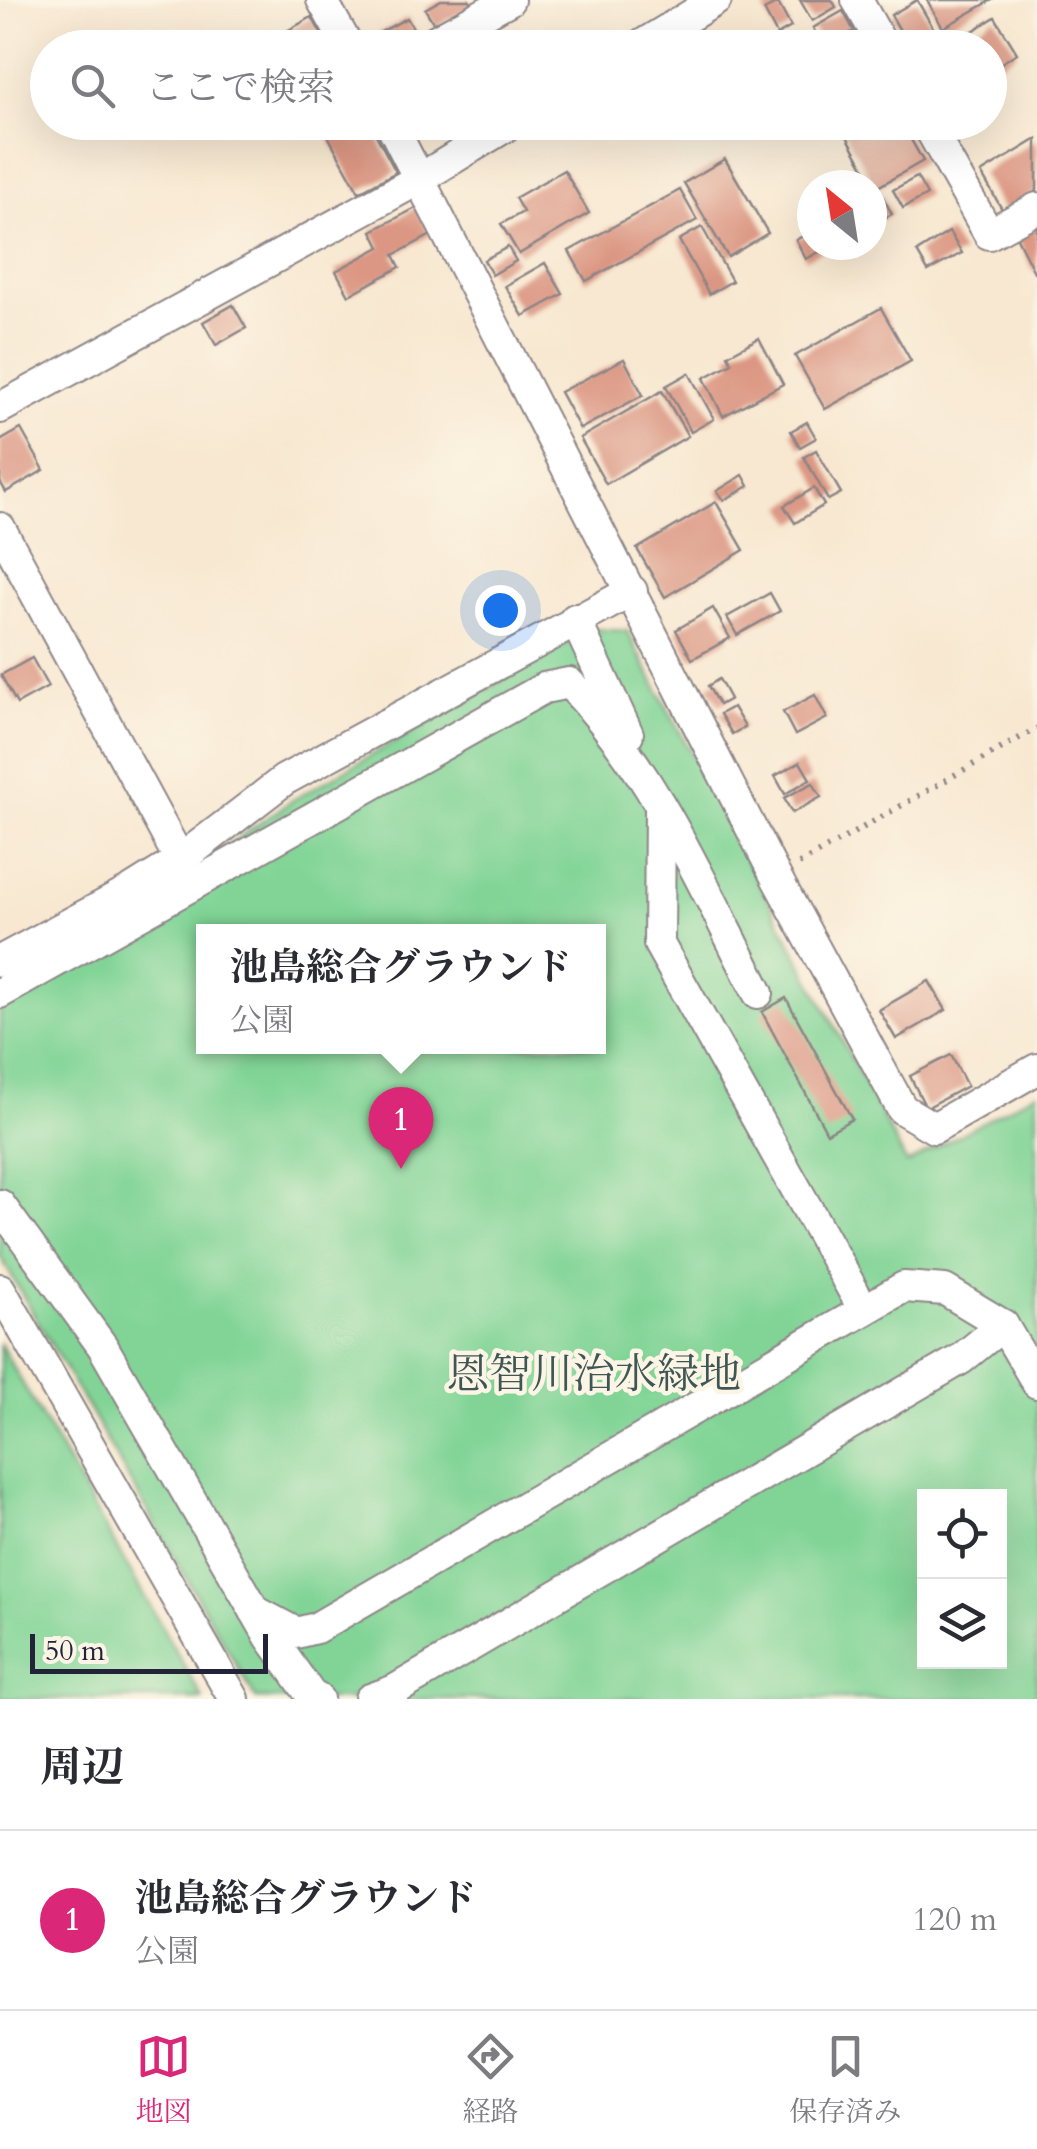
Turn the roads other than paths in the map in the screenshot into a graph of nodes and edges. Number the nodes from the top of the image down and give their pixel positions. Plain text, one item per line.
1 (322, 0) edge
2 (509, 0) edge
3 (716, 0) edge
4 (856, 0) edge
5 (338, 30) edge
6 (455, 30) edge
7 (667, 30) edge
8 (874, 30) edge
9 (400, 140) edge
10 (483, 140) edge
11 (936, 140) edge
12 (421, 178) junction
13 (1037, 208) edge
14 (0, 408) edge
15 (0, 528) edge
16 (632, 591) junction
17 (576, 619) junction
18 (660, 802) junction
19 (180, 860) junction
20 (0, 961) edge
21 (0, 993) edge
22 (758, 993) dead end
23 (1037, 1070) edge
24 (0, 1204) edge
25 (0, 1289) edge
26 (864, 1310) junction
27 (1003, 1325) junction
28 (1037, 1382) edge
29 (255, 1611) junction
30 (234, 1699) edge
31 (318, 1699) edge
32 (370, 1699) edge

1 - 5 street
2 - 6 street
3 - 7 street
4 - 8 street
9 - 12 street
10 - 12 street
11 - 13 street
12 - 14 street
12 - 16 street
15 - 19 street
16 - 17 street
16 - 23 street
17 - 18 street
17 - 19 street
18 - 21 street
18 - 22 street
18 - 26 street
19 - 20 street
24 - 29 street
25 - 30 street
26 - 27 street
26 - 29 street
27 - 28 street
27 - 32 street
29 - 31 street

